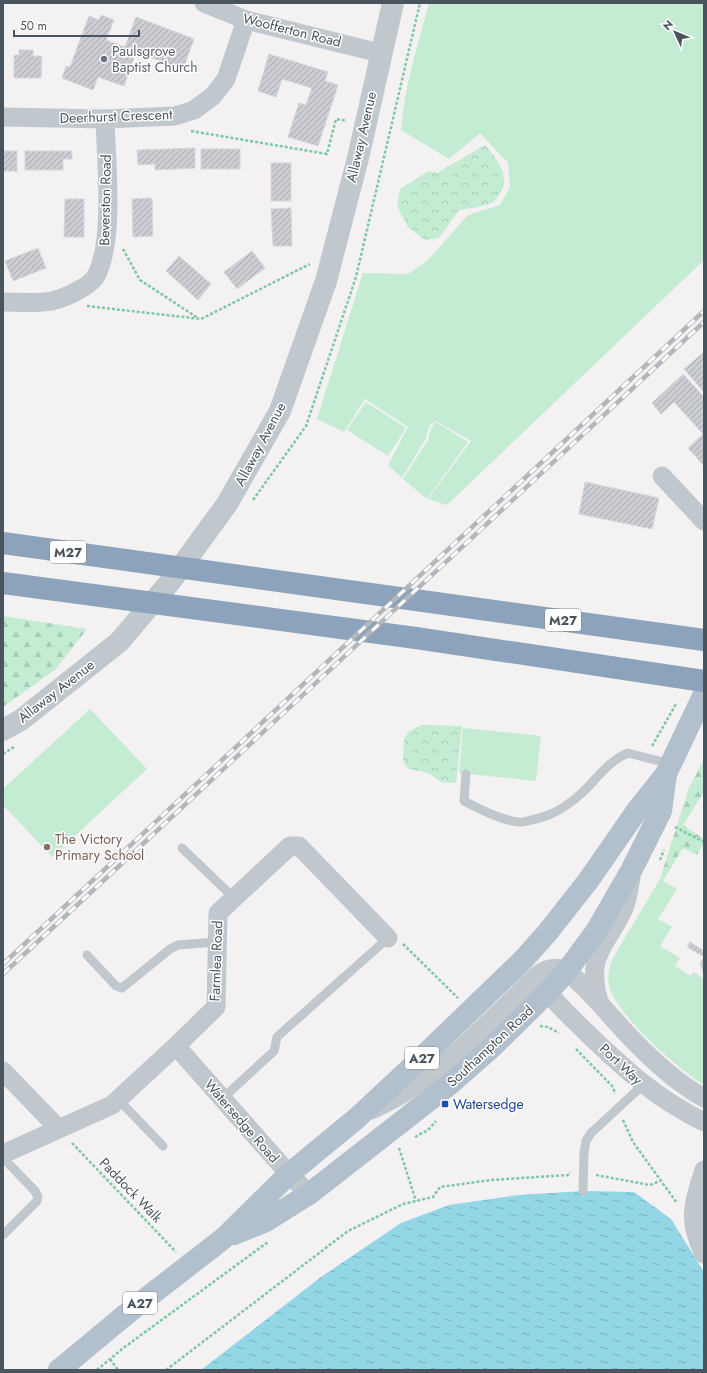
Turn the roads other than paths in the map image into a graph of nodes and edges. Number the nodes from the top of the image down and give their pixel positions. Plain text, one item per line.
1 (204, 3) edge
2 (393, 3) edge
3 (246, 20) junction
4 (380, 53) junction
5 (3, 118) edge
6 (105, 119) junction
7 (3, 302) edge
8 (662, 476) dead end
9 (704, 521) edge
10 (3, 543) edge
11 (3, 583) edge
12 (696, 639) edge
13 (704, 681) edge
14 (704, 694) edge
15 (3, 730) edge
16 (668, 769) junction
17 (466, 774) dead end
18 (182, 848) dead end
19 (632, 868) junction
20 (234, 898) junction
21 (547, 933) junction
22 (388, 938) joint
23 (217, 942) junction
24 (86, 955) dead end
25 (566, 972) junction
26 (544, 983) junction
27 (599, 1003) junction
28 (176, 1046) junction
29 (3, 1071) edge
30 (643, 1084) junction
31 (704, 1098) edge
32 (118, 1099) junction
33 (222, 1099) junction
34 (357, 1118) junction
35 (704, 1122) edge
36 (58, 1128) junction
37 (163, 1146) dead end
38 (3, 1154) edge
39 (3, 1158) edge
40 (704, 1170) edge
41 (289, 1174) junction
42 (583, 1191) dead end
43 (309, 1194) junction
44 (3, 1235) edge
45 (224, 1238) junction
46 (704, 1254) edge
47 (59, 1370) edge

1 - 3 street, Woofferton Road
2 - 4 street, Allaway Avenue
3 - 4 street, Woofferton Road
3 - 6 street, Deerhurst Crescent
4 - 15 street, Allaway Avenue
5 - 6 street, Deerhurst Crescent
6 - 7 street, Beverston Road
8 - 9 street
10 - 12 highway, M27
11 - 13 highway
14 - 16 main road, Southampton Road / A27
16 - 17 lane
16 - 19 main road, Southampton Road / A27
16 - 21 main road, Southampton Road / A27
18 - 20 lane
19 - 25 main road, Southampton Road / A27
19 - 27 street, Port Way
20 - 22 street, Farmlea Road
20 - 23 street, Farmlea Road
21 - 26 street
21 - 34 main road, Southampton Road / A27
22 - 33 lane
23 - 24 lane
23 - 28 street, Farmlea Road
25 - 26 main road, Southampton Road / A27
25 - 27 street, Port Way
26 - 30 street, Port Way
26 - 34 street
26 - 43 main road, Southampton Road / A27
27 - 31 street, Port Way
28 - 32 street, Farmlea Road
28 - 33 street, Watersedge Road
29 - 36 street
30 - 35 street, Port Way
30 - 42 lane
32 - 36 street, Farmlea Road
32 - 37 lane
33 - 41 street, Watersedge Road
34 - 41 main road, Southampton Road / A27
36 - 38 street, Farmlea Road
39 - 44 lane
40 - 46 street
41 - 43 street, Watersedge Road
41 - 45 main road, Southampton Road / A27
43 - 45 main road, Southampton Road / A27
45 - 47 main road, Southampton Road / A27

